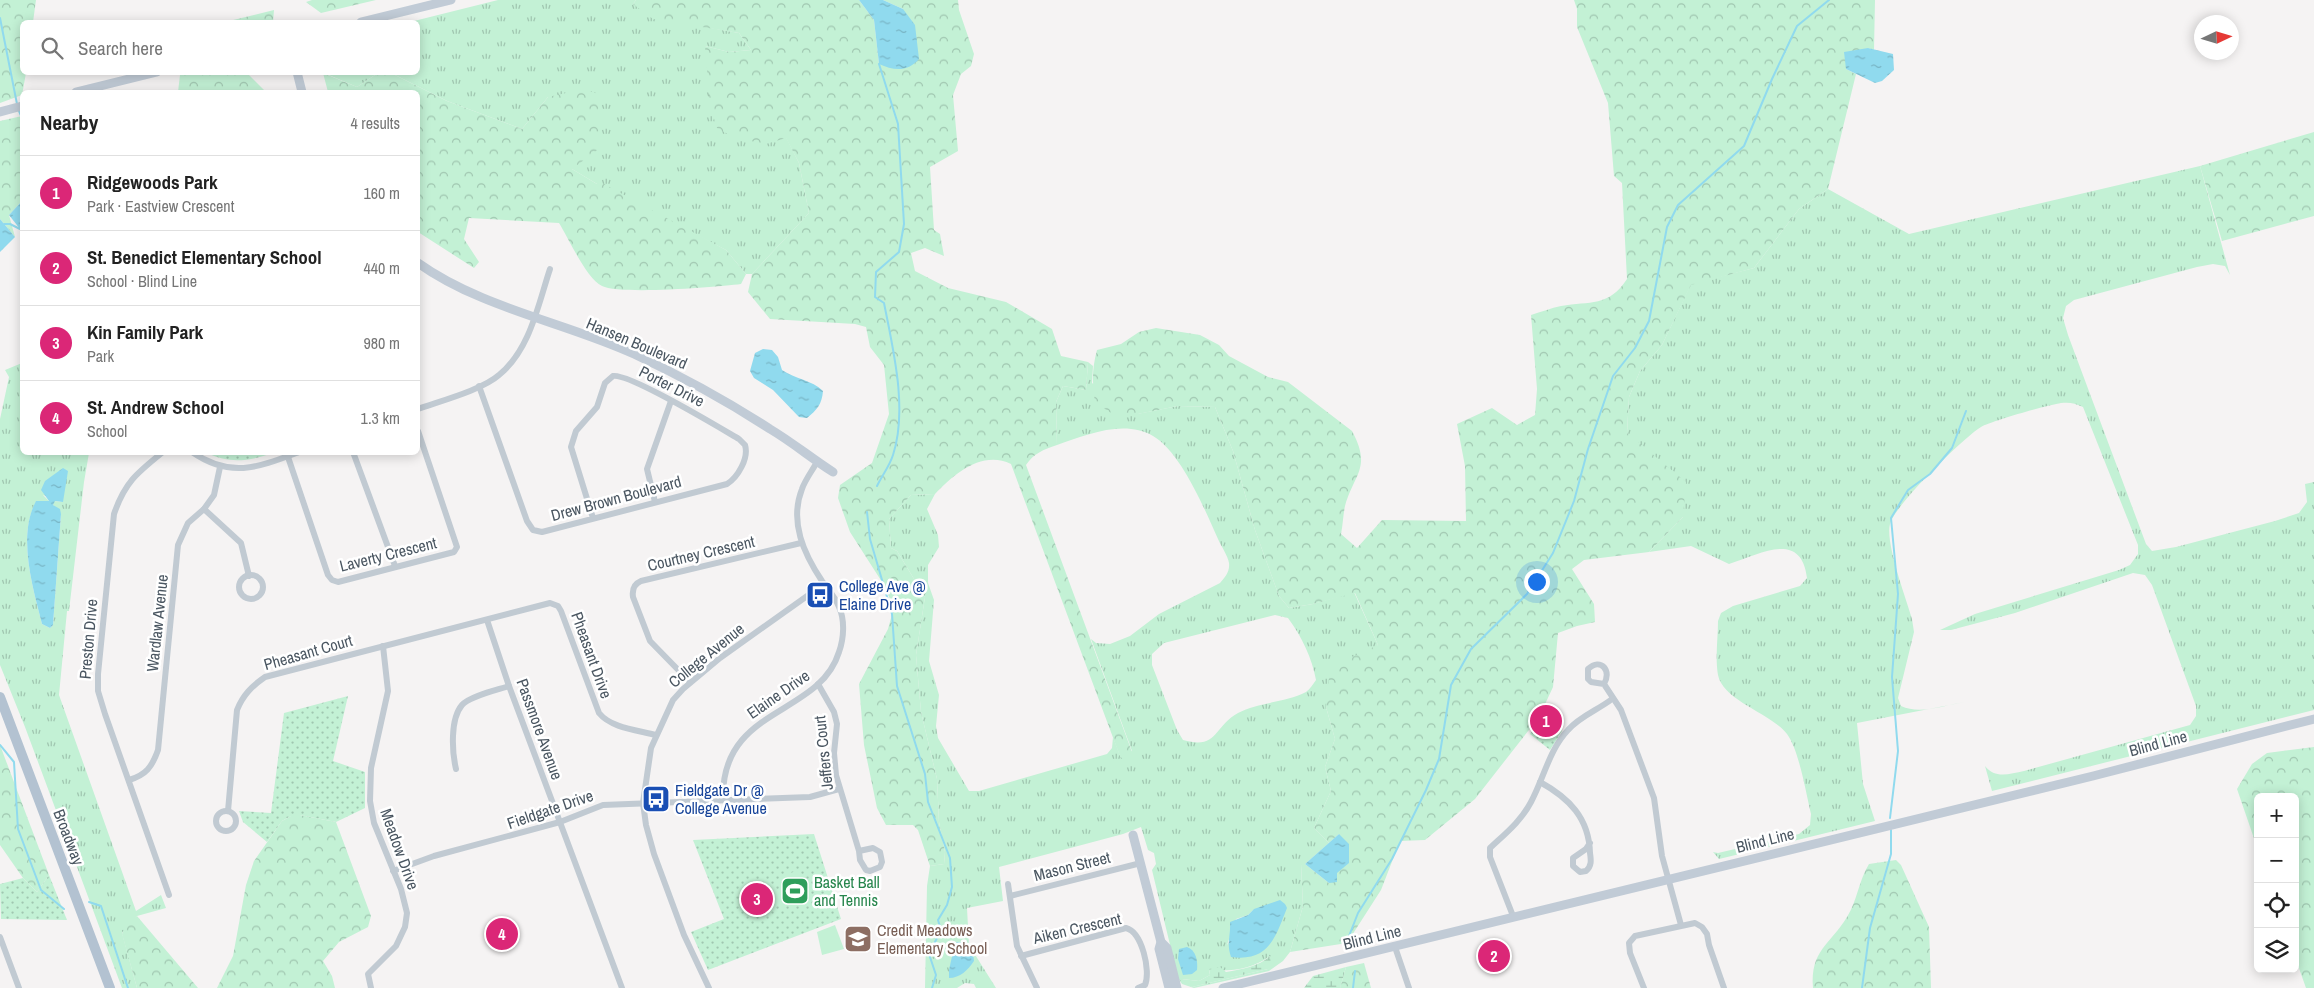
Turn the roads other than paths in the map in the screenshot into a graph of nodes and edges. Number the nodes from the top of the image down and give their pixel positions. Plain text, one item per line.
1 (451, 0) edge
2 (369, 20) edge
3 (145, 75) edge
4 (298, 75) edge
5 (84, 90) edge
6 (302, 90) edge
7 (20, 107) edge
8 (0, 112) edge
9 (420, 265) edge
10 (550, 269) dead end
11 (534, 317) junction
12 (479, 386) junction
13 (671, 401) junction
14 (420, 408) edge
15 (420, 437) edge
16 (746, 448) joint
17 (159, 455) edge
18 (198, 455) edge
19 (354, 455) edge
20 (288, 456) joint
21 (817, 462) junction
22 (220, 467) junction
23 (832, 472) dead end
24 (655, 502) junction
25 (204, 509) junction
26 (593, 518) junction
27 (801, 543) junction
28 (395, 566) junction
29 (249, 576) dead end
30 (824, 584) junction
31 (487, 620) junction
32 (383, 646) junction
33 (690, 682) junction
34 (818, 684) junction
35 (1604, 684) dead end
36 (509, 686) junction
37 (0, 697) edge
38 (1612, 699) junction
39 (2314, 719) edge
40 (656, 735) junction
41 (456, 769) dead end
42 (129, 780) junction
43 (1540, 782) junction
44 (839, 788) junction
45 (723, 799) junction
46 (643, 803) junction
47 (228, 811) dead end
48 (560, 822) junction
49 (1133, 835) dead end
50 (1590, 843) dead end
51 (859, 850) dead end
52 (1141, 863) junction
53 (393, 872) junction
54 (1668, 879) junction
55 (1008, 884) dead end
56 (169, 895) dead end
57 (1010, 896) junction
58 (1513, 916) junction
59 (1681, 925) junction
60 (0, 937) edge
61 (1161, 942) junction
62 (1395, 947) junction
63 (1021, 956) junction
64 (19, 988) edge
65 (110, 988) edge
66 (371, 988) edge
67 (622, 988) edge
68 (709, 988) edge
69 (1037, 988) edge
70 (1138, 988) edge
71 (1169, 988) edge
72 (1177, 988) edge
73 (1223, 988) edge
74 (1409, 988) edge
75 (1644, 988) edge
76 (1724, 988) edge

1 - 2 street
3 - 5 street
4 - 6 street
7 - 8 street
9 - 11 street, Hansen Boulevard
10 - 11 street
11 - 12 street
11 - 21 street, Hansen Boulevard
12 - 14 street
12 - 26 street, Drew Brown Boulevard
13 - 16 street, Porter Drive
13 - 24 street
13 - 26 street, Porter Drive
15 - 28 street, Laverty Crescent
16 - 24 street, Drew Brown Boulevard
17 - 42 street, Preston Drive
18 - 22 street
19 - 28 street
20 - 22 street
20 - 28 street, Laverty Crescent
21 - 23 street, Hansen Boulevard
21 - 27 street
22 - 25 street, Wardlaw Avenue
24 - 26 street, Drew Brown Boulevard
25 - 29 street
25 - 42 street, Wardlaw Avenue
27 - 30 street
27 - 33 street, Courtney Crescent
30 - 33 street, College Avenue
30 - 34 street, Elaine Drive
31 - 32 street, Pheasant Drive
31 - 36 street, Passmore Avenue
31 - 40 street, Pheasant Drive
32 - 47 street, Pheasant Court
32 - 53 street, Meadow Drive
33 - 40 street, College Avenue
34 - 44 street, Jeffers Court
34 - 45 street, Elaine Drive
35 - 38 street
36 - 41 street
36 - 48 street, Passmore Avenue
37 - 65 main road, Broadway
38 - 43 street
38 - 54 street
39 - 54 street, Blind Line
40 - 46 street, College Avenue
42 - 56 street, Preston Drive
43 - 50 street
43 - 58 street
44 - 45 street, Fieldgate Drive
44 - 51 street, Jeffers Court
45 - 46 street, Fieldgate Drive
46 - 48 street, Fieldgate Drive
46 - 68 street, College Avenue
48 - 53 street, Fieldgate Drive
48 - 67 street, Passmore Avenue
49 - 52 street
52 - 57 street, Mason Street
52 - 61 street
53 - 66 street, Meadow Drive
54 - 58 street, Blind Line
54 - 59 street
55 - 57 street
57 - 63 street
58 - 62 street, Blind Line
59 - 75 street
59 - 76 street
60 - 64 street
61 - 71 street
61 - 72 street
62 - 73 street, Blind Line
62 - 74 street
63 - 69 street
63 - 70 street, Aiken Crescent

